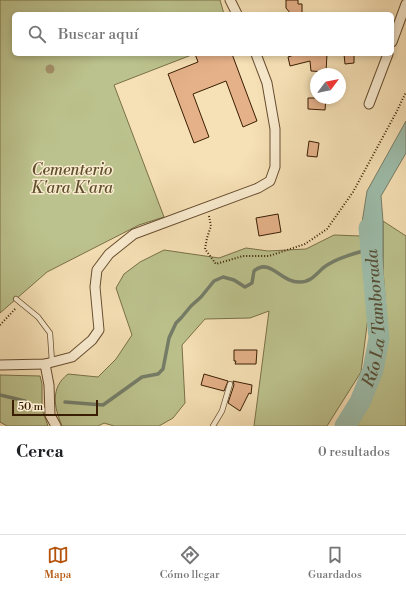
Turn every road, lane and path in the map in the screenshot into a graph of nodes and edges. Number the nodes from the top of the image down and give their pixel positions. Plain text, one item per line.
1 (230, 0) edge
2 (406, 4) edge
3 (236, 12) edge
4 (394, 37) edge
5 (257, 56) edge
6 (387, 56) edge
7 (406, 92) edge
8 (369, 104) dead end
9 (207, 207) junction
10 (16, 299) dead end
11 (21, 304) junction
12 (0, 325) edge
13 (48, 363) junction
14 (0, 364) edge
15 (230, 384) dead end
16 (56, 426) edge
17 (213, 426) edge

1 - 3 street
2 - 4 street
5 - 9 street
6 - 8 street
7 - 9 path
9 - 13 street
10 - 11 lane
11 - 12 path
11 - 13 lane
13 - 14 street
13 - 16 street
15 - 17 lane

